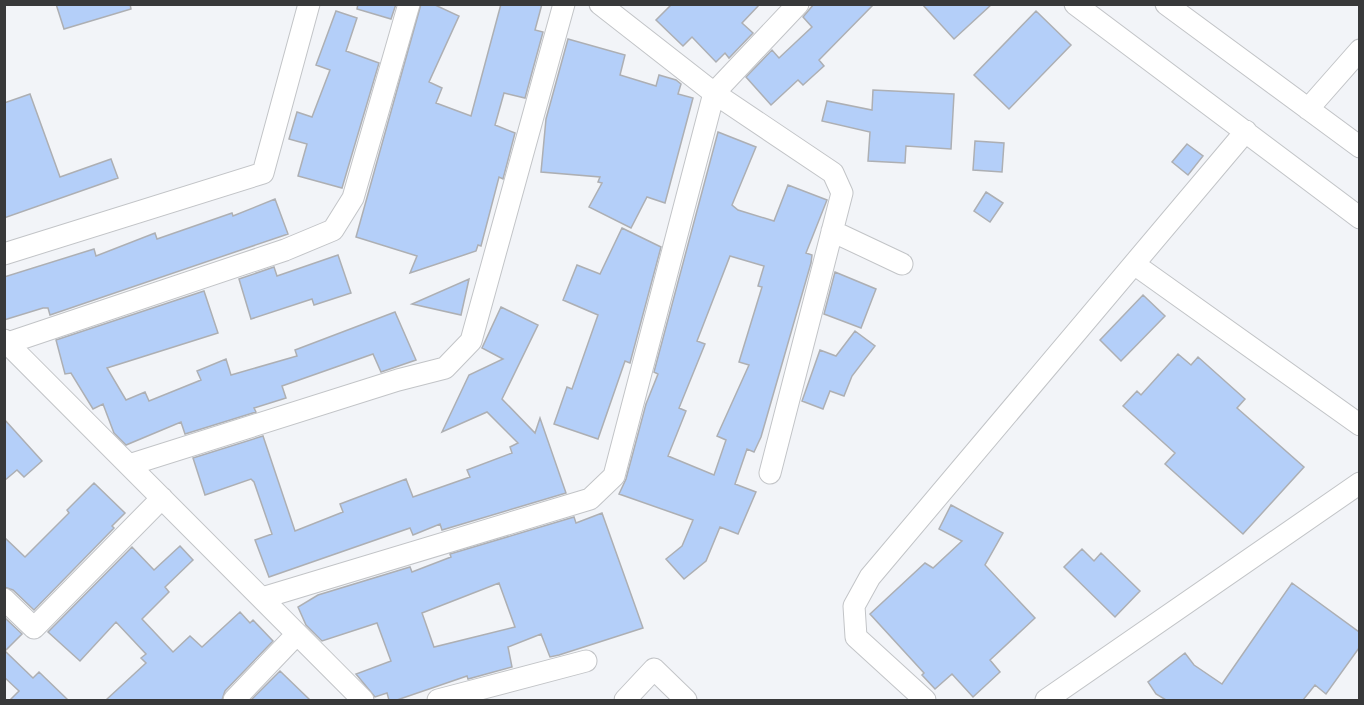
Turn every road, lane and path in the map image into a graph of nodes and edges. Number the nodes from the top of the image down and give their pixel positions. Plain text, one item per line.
1 (309, 4) edge
2 (409, 4) edge
3 (564, 4) edge
4 (600, 4) edge
5 (798, 4) edge
6 (1075, 4) edge
7 (1166, 4) edge
8 (1359, 50) edge
9 (714, 93) junction
10 (1308, 109) junction
11 (1246, 131) junction
12 (1359, 147) edge
13 (1359, 218) edge
14 (832, 231) junction
15 (4, 254) edge
16 (902, 264) dead end
17 (1134, 264) junction
18 (6, 341) edge
19 (1359, 425) edge
20 (129, 465) junction
21 (770, 473) dead end
22 (1359, 483) edge
23 (162, 498) junction
24 (262, 598) junction
25 (4, 599) edge
26 (297, 633) junction
27 (586, 661) dead end
28 (234, 700) edge
29 (363, 700) edge
30 (438, 700) edge
31 (625, 700) edge
32 (686, 700) edge
33 (925, 700) edge
34 (1046, 700) edge

1 - 15 street
2 - 18 street
3 - 20 street
4 - 9 street
5 - 9 street
6 - 11 street
7 - 10 street
8 - 10 street
9 - 14 street
9 - 24 street
10 - 12 street
11 - 13 street
11 - 17 street
14 - 16 street
14 - 21 street
17 - 19 street
17 - 33 street
18 - 20 street
20 - 23 street
22 - 34 street
23 - 24 street
23 - 25 street
24 - 26 street
26 - 28 street
26 - 29 street
27 - 30 street
31 - 32 street

